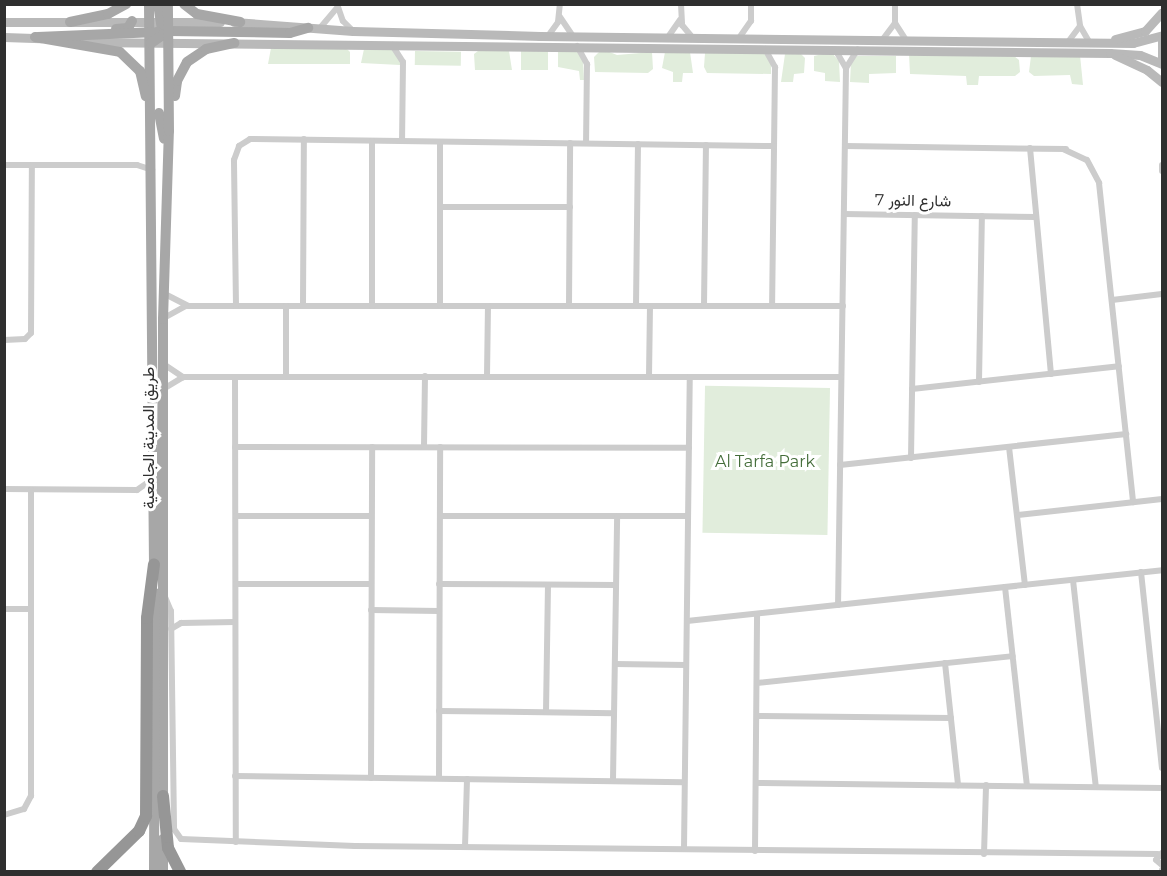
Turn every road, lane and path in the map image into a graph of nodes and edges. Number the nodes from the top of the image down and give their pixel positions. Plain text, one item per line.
1 (126, 4) edge
2 (149, 4) edge
3 (158, 4) edge
4 (168, 4) edge
5 (184, 4) edge
6 (560, 4) edge
7 (681, 4) edge
8 (751, 4) edge
9 (895, 4) edge
10 (1077, 4) edge
11 (337, 6) edge
12 (1162, 12) edge
13 (560, 17) junction
14 (680, 20) junction
15 (132, 21) junction
16 (751, 21) junction
17 (4, 22) edge
18 (70, 22) junction
19 (240, 22) junction
20 (895, 23) junction
21 (1080, 26) junction
22 (314, 28) junction
23 (353, 31) junction
24 (161, 32) junction
25 (48, 35) junction
26 (544, 36) junction
27 (572, 36) junction
28 (1162, 36) edge
29 (4, 37) edge
30 (668, 37) junction
31 (35, 38) junction
32 (692, 38) junction
33 (739, 38) junction
34 (762, 38) junction
35 (883, 39) junction
36 (906, 40) junction
37 (932, 40) junction
38 (1068, 42) junction
39 (234, 43) junction
40 (1090, 43) junction
41 (1104, 43) junction
42 (391, 45) junction
43 (417, 45) junction
44 (500, 45) junction
45 (576, 46) junction
46 (600, 46) junction
47 (765, 48) junction
48 (787, 49) junction
49 (834, 49) junction
50 (858, 50) junction
51 (904, 50) junction
52 (1110, 53) junction
53 (404, 62) junction
54 (1162, 62) edge
55 (151, 64) junction
56 (587, 64) junction
57 (775, 67) junction
58 (846, 68) junction
59 (1162, 82) edge
60 (152, 117) junction
61 (167, 135) junction
62 (304, 140) junction
63 (372, 141) junction
64 (402, 141) junction
65 (440, 142) junction
66 (570, 143) junction
67 (586, 143) junction
68 (638, 144) junction
69 (706, 145) junction
70 (774, 146) junction
71 (845, 146) junction
72 (1029, 148) junction
73 (152, 157) junction
74 (4, 165) edge
75 (32, 165) junction
76 (137, 165) junction
77 (1162, 165) edge
78 (152, 170) junction
79 (1162, 171) edge
80 (440, 207) junction
81 (570, 207) junction
82 (844, 214) junction
83 (915, 215) junction
84 (982, 216) junction
85 (1036, 217) junction
86 (163, 293) junction
87 (1162, 294) edge
88 (1112, 300) junction
89 (440, 305) junction
90 (569, 305) junction
91 (188, 306) junction
92 (236, 306) junction
93 (286, 306) junction
94 (303, 306) junction
95 (372, 306) junction
96 (488, 306) junction
97 (636, 306) junction
98 (650, 306) junction
99 (704, 306) junction
100 (772, 306) junction
101 (843, 306) junction
102 (163, 319) junction
103 (4, 339) edge
104 (164, 363) junction
105 (1119, 366) junction
106 (1051, 374) junction
107 (424, 376) junction
108 (487, 376) junction
109 (183, 377) junction
110 (235, 377) junction
111 (286, 377) junction
112 (649, 377) junction
113 (690, 377) junction
114 (842, 377) junction
115 (979, 382) junction
116 (164, 389) junction
117 (912, 389) junction
118 (1126, 434) junction
119 (235, 447) junction
120 (372, 447) junction
121 (424, 447) junction
122 (440, 447) junction
123 (1009, 447) junction
124 (689, 448) junction
125 (911, 458) junction
126 (840, 465) junction
127 (154, 477) junction
128 (4, 489) edge
129 (31, 490) junction
130 (137, 490) junction
131 (1162, 499) edge
132 (1133, 502) junction
133 (154, 504) junction
134 (1018, 515) junction
135 (236, 516) junction
136 (371, 516) junction
137 (440, 516) junction
138 (617, 516) junction
139 (688, 516) junction
140 (154, 564) junction
141 (1162, 570) edge
142 (1142, 572) junction
143 (1073, 580) junction
144 (236, 584) junction
145 (371, 584) junction
146 (440, 584) junction
147 (548, 585) junction
148 (616, 585) junction
149 (1025, 585) junction
150 (1005, 587) junction
151 (163, 594) junction
152 (838, 605) junction
153 (4, 609) edge
154 (31, 609) junction
155 (371, 610) junction
156 (439, 610) junction
157 (757, 614) junction
158 (171, 616) junction
159 (687, 621) junction
160 (182, 622) junction
161 (235, 622) junction
162 (171, 629) junction
163 (1013, 656) junction
164 (945, 663) junction
165 (615, 664) junction
166 (687, 665) junction
167 (757, 683) junction
168 (439, 711) junction
169 (546, 712) junction
170 (615, 713) junction
171 (1160, 715) edge
172 (757, 716) junction
173 (951, 718) junction
174 (1162, 768) edge
175 (236, 776) junction
176 (371, 778) junction
177 (439, 778) junction
178 (467, 779) junction
179 (613, 780) junction
180 (684, 782) junction
181 (756, 783) junction
182 (958, 785) junction
183 (986, 785) junction
184 (1028, 786) junction
185 (1096, 787) junction
186 (1162, 788) edge
187 (159, 797) junction
188 (4, 815) edge
189 (236, 842) junction
190 (465, 847) junction
191 (684, 849) junction
192 (755, 851) junction
193 (984, 854) junction
194 (1160, 861) edge
195 (97, 872) edge
196 (154, 872) edge
197 (163, 872) edge
198 (180, 872) edge

1 - 18 main road
2 - 24 main road, طريق المدينة الجامعية
3 - 24 main road
4 - 24 main road, طريق المدينة الجامعية
5 - 19 main road
6 - 13 street
7 - 14 street
8 - 16 street
9 - 20 street
10 - 21 street
11 - 22 street
11 - 23 street
12 - 41 main road
13 - 26 street
13 - 27 street
14 - 30 street
14 - 32 street
15 - 18 main road
15 - 24 main road
15 - 25 main road
16 - 33 street
16 - 34 street
17 - 18 main road
19 - 22 main road
19 - 24 main road
20 - 35 street
20 - 36 street
21 - 38 street
21 - 40 street
22 - 23 main road
22 - 24 main road
23 - 26 main road
24 - 25 main road
24 - 31 main road
24 - 39 main road
24 - 55 main road, طريق المدينة الجامعية
24 - 61 main road, طريق المدينة الجامعية
25 - 31 main road
26 - 27 main road
26 - 44 main road
27 - 30 main road
28 - 41 main road
28 - 54 main road
29 - 31 main road
30 - 32 main road
31 - 60 main road
32 - 33 main road
33 - 34 main road
34 - 35 main road
35 - 36 main road
36 - 37 main road
37 - 38 main road
37 - 51 main road
38 - 40 main road
39 - 42 main road
39 - 61 main road
40 - 41 main road
42 - 43 main road
42 - 53 street
43 - 44 main road
43 - 53 street
44 - 45 main road
45 - 46 main road
45 - 56 street
46 - 47 main road
46 - 56 street
47 - 48 main road
47 - 57 street
48 - 49 main road
48 - 57 street
49 - 50 main road
49 - 58 street
50 - 51 main road
50 - 58 street
51 - 52 main road
52 - 54 main road
52 - 59 main road
53 - 64 street
55 - 60 main road, طريق المدينة الجامعية
55 - 61 main road
56 - 67 street
57 - 70 street
58 - 71 street
60 - 73 main road, طريق المدينة الجامعية
61 - 86 main road, طريق المدينة الجامعية
62 - 63 street
62 - 92 street
62 - 94 street
63 - 64 street
63 - 95 street
64 - 65 street
65 - 66 street
65 - 80 street
66 - 67 street
66 - 81 street
67 - 68 street
68 - 69 street
68 - 97 street
69 - 70 street
69 - 99 street
70 - 100 street
71 - 72 street
71 - 82 street
72 - 85 street
72 - 88 street
73 - 76 street
73 - 78 main road, طريق المدينة الجامعية
74 - 75 street
75 - 76 street
75 - 103 street
76 - 78 street
77 - 79 street
78 - 127 main road, طريق المدينة الجامعية
80 - 81 street
80 - 89 street
81 - 90 street
82 - 83 street, شارع النور 7
82 - 101 street
83 - 84 street, شارع النور 7
83 - 117 street
84 - 85 street, شارع النور 7
84 - 115 street
85 - 106 street
86 - 91 street
86 - 102 main road, طريق المدينة الجامعية
87 - 88 street
88 - 105 street
89 - 95 street
89 - 96 street
90 - 96 street
90 - 97 street
91 - 92 street
91 - 102 street
92 - 93 street
93 - 94 street
93 - 111 street
94 - 95 street
96 - 108 street
97 - 98 street
98 - 99 street
98 - 112 street
99 - 100 street
100 - 101 street
101 - 114 street
102 - 104 main road, طريق المدينة الجامعية
104 - 109 street
104 - 116 main road, طريق المدينة الجامعية
105 - 106 street
105 - 118 street
106 - 115 street
107 - 108 street
107 - 111 street
107 - 121 street
108 - 112 street
109 - 110 street
109 - 116 street
110 - 111 street
110 - 119 street
112 - 113 street
113 - 114 street
113 - 124 street
114 - 126 street
115 - 117 street
116 - 151 main road, طريق المدينة الجامعية
117 - 125 street
118 - 123 street
118 - 132 street
119 - 120 street
119 - 135 street
120 - 121 street
120 - 136 street
121 - 122 street
122 - 124 street
122 - 137 street
123 - 125 street
123 - 134 street
124 - 139 street
125 - 126 street
126 - 152 street
127 - 130 street
127 - 133 main road, طريق المدينة الجامعية
128 - 129 street
129 - 130 street
129 - 154 street
130 - 133 street
131 - 132 street
132 - 134 street
133 - 140 main road, طريق المدينة الجامعية
134 - 149 street
135 - 136 street
135 - 144 street
136 - 145 street
137 - 138 street
137 - 146 street
138 - 139 street
138 - 148 street
139 - 159 street
140 - 187 main road, طريق المدينة الجامعية
140 - 195 highway
141 - 142 street
142 - 143 street
142 - 171 street
143 - 149 street
143 - 185 street
144 - 145 street
144 - 161 street
145 - 155 street
146 - 147 street
146 - 156 street
147 - 148 street
147 - 169 street
148 - 165 street
149 - 150 street
150 - 152 street
150 - 163 street
151 - 158 street
151 - 187 main road, طريق المدينة الجامعية
152 - 157 street
153 - 154 street
154 - 188 street
155 - 156 street
155 - 176 street
156 - 168 street
157 - 159 street
157 - 167 street
158 - 160 street
158 - 162 street
159 - 166 street
160 - 161 street
160 - 162 street
161 - 175 street
162 - 189 street
163 - 164 street
163 - 184 street
164 - 167 street
164 - 173 street
165 - 166 street
165 - 170 street
166 - 180 street
167 - 172 street
168 - 169 street
168 - 177 street
169 - 170 street
170 - 179 street
171 - 174 street
172 - 173 street
172 - 181 street
173 - 182 street
175 - 176 street
175 - 189 street
176 - 177 street
177 - 178 street
178 - 179 street
178 - 190 street
179 - 180 street
180 - 191 street
181 - 182 street
181 - 192 street
182 - 183 street
183 - 184 street
183 - 193 street
184 - 185 street
185 - 186 street
187 - 196 main road, طريق المدينة الجامعية
187 - 197 main road, طريق المدينة الجامعية
187 - 198 highway
189 - 190 street
190 - 191 street
191 - 192 street
192 - 193 street
193 - 194 street

